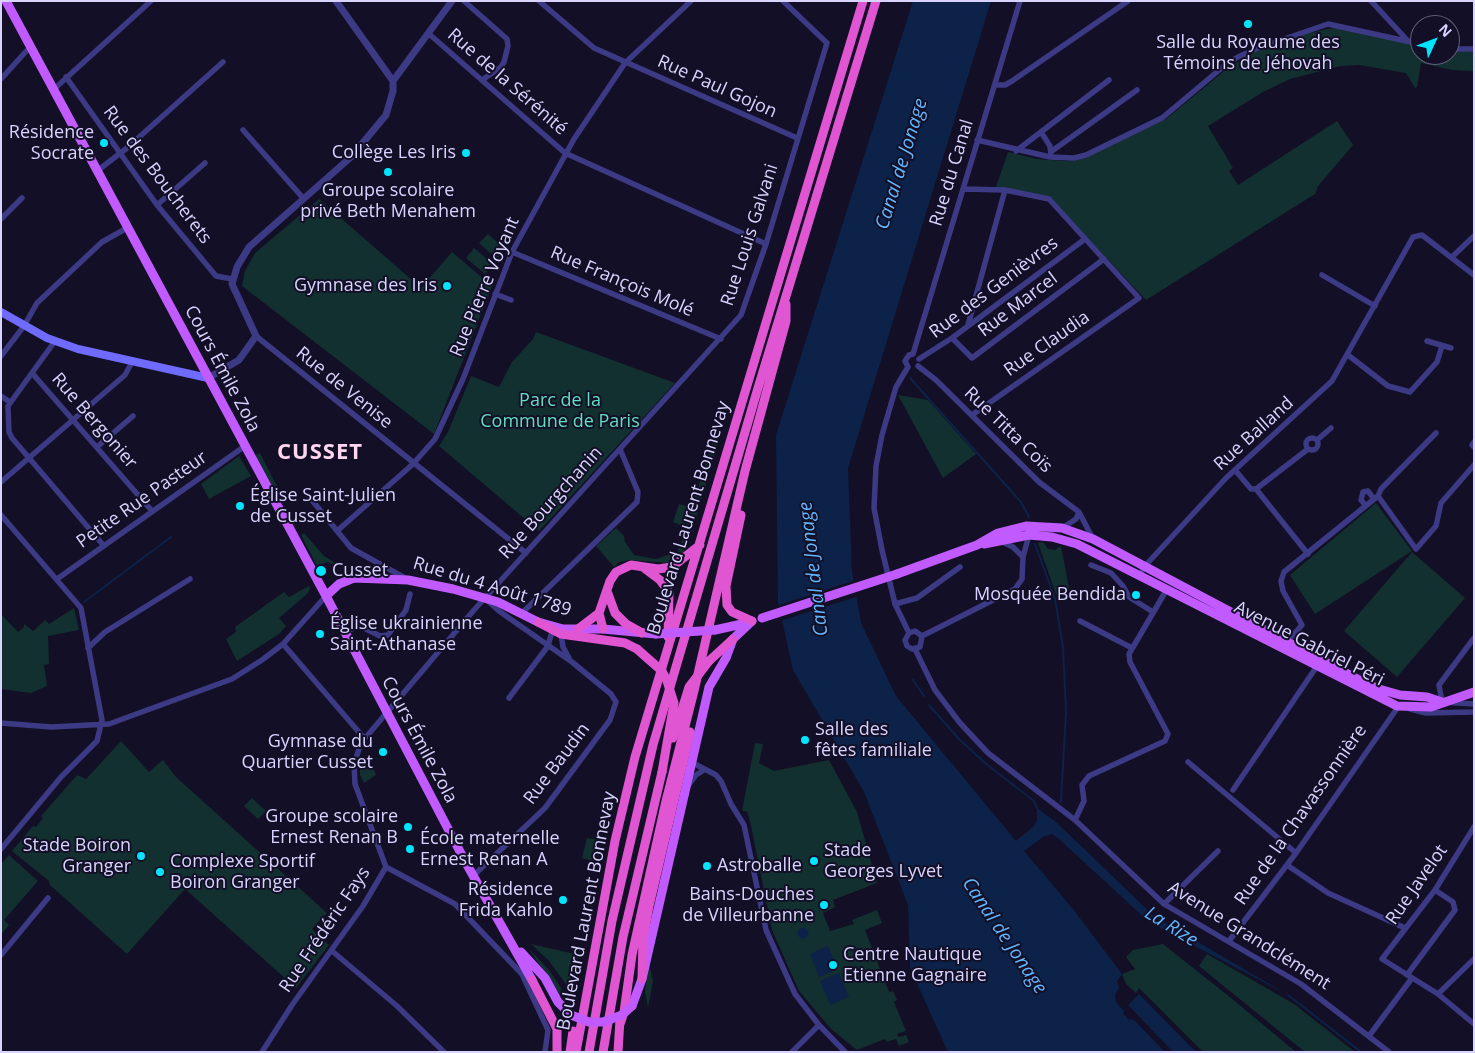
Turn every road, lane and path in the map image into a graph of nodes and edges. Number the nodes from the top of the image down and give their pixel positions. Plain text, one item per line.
1 (6, 1) edge
2 (151, 1) edge
3 (336, 1) edge
4 (452, 1) edge
5 (464, 1) edge
6 (539, 1) edge
7 (691, 1) edge
8 (784, 1) edge
9 (862, 1) edge
10 (876, 1) edge
11 (1020, 1) edge
12 (1128, 1) edge
13 (1371, 1) edge
14 (428, 33) junction
15 (1408, 41) joint
16 (30, 46) junction
17 (1474, 48) edge
18 (1460, 49) edge
19 (223, 62) dead end
20 (625, 63) junction
21 (66, 77) junction
22 (1, 79) edge
23 (393, 80) junction
24 (482, 80) junction
25 (1109, 80) dead end
26 (995, 84) junction
27 (53, 90) junction
28 (1137, 90) dead end
29 (243, 130) dead end
30 (1041, 132) junction
31 (797, 138) junction
32 (976, 140) junction
33 (1016, 151) junction
34 (120, 152) junction
35 (566, 153) junction
36 (1051, 154) junction
37 (205, 163) dead end
38 (97, 171) junction
39 (963, 189) junction
40 (1005, 190) junction
41 (22, 198) dead end
42 (303, 198) junction
43 (157, 205) junction
44 (1, 219) edge
45 (127, 228) junction
46 (1474, 236) edge
47 (1085, 239) junction
48 (766, 244) junction
49 (512, 252) junction
50 (1452, 257) junction
51 (1104, 260) junction
52 (1322, 275) dead end
53 (1474, 275) edge
54 (232, 279) junction
55 (787, 292) junction
56 (495, 294) junction
57 (511, 300) dead end
58 (1375, 306) junction
59 (1, 312) edge
60 (968, 325) junction
61 (24, 326) junction
62 (256, 336) junction
63 (952, 338) junction
64 (721, 339) junction
65 (55, 341) junction
66 (1428, 341) dead end
67 (1442, 346) junction
68 (1451, 348) dead end
69 (913, 354) junction
70 (1348, 355) junction
71 (1, 356) edge
72 (132, 362) junction
73 (918, 363) junction
74 (908, 367) junction
75 (32, 373) junction
76 (208, 378) junction
77 (1, 396) edge
78 (10, 402) junction
79 (134, 416) dead end
80 (972, 416) junction
81 (73, 420) junction
82 (1331, 428) dead end
83 (1436, 434) dead end
84 (1474, 442) edge
85 (245, 446) junction
86 (97, 447) junction
87 (1474, 447) edge
88 (620, 450) junction
89 (30, 458) junction
90 (412, 464) junction
91 (1474, 465) edge
92 (1235, 470) junction
93 (746, 471) junction
94 (1, 482) edge
95 (1256, 490) junction
96 (1376, 497) junction
97 (310, 499) dead end
98 (1366, 506) junction
99 (152, 512) junction
100 (1079, 512) junction
101 (1, 515) edge
102 (1062, 528) junction
103 (337, 532) junction
104 (1031, 532) junction
105 (1093, 539) junction
106 (1000, 541) junction
107 (700, 545) junction
108 (977, 545) junction
109 (104, 546) junction
110 (526, 553) junction
111 (1308, 554) junction
112 (1023, 557) junction
113 (1091, 565) dead end
114 (642, 567) junction
115 (960, 567) dead end
116 (1142, 571) junction
117 (57, 579) junction
118 (190, 579) dead end
119 (408, 580) junction
120 (1166, 589) junction
121 (606, 591) junction
122 (410, 594) dead end
123 (326, 596) junction
124 (485, 598) junction
125 (1206, 599) junction
126 (895, 604) junction
127 (1153, 612) junction
128 (522, 613) junction
129 (599, 613) junction
130 (752, 621) junction
131 (1080, 621) dead end
132 (538, 622) junction
133 (603, 629) junction
134 (578, 630) junction
135 (344, 632) junction
136 (558, 633) junction
137 (909, 633) junction
138 (642, 634) junction
139 (922, 636) junction
140 (1474, 638) edge
141 (733, 640) junction
142 (1287, 642) junction
143 (283, 644) junction
144 (669, 644) junction
145 (548, 646) junction
146 (563, 647) junction
147 (88, 648) junction
148 (1132, 648) junction
149 (915, 649) junction
150 (555, 650) junction
151 (704, 650) junction
152 (572, 662) junction
153 (1317, 666) junction
154 (1474, 692) edge
155 (510, 698) dead end
156 (1442, 702) junction
157 (1474, 704) edge
158 (1397, 706) junction
159 (1474, 712) edge
160 (386, 713) junction
161 (1, 723) edge
162 (101, 726) junction
163 (364, 738) junction
164 (691, 762) junction
165 (1188, 762) dead end
166 (704, 770) junction
167 (662, 772) junction
168 (1233, 790) dead end
169 (683, 798) junction
170 (1075, 820) junction
171 (1474, 827) edge
172 (1, 848) edge
173 (1218, 851) dead end
174 (1296, 853) junction
175 (1287, 865) junction
176 (386, 868) junction
177 (473, 876) junction
178 (1435, 890) junction
179 (48, 898) dead end
180 (1164, 904) junction
181 (493, 911) junction
182 (1405, 928) junction
183 (623, 937) junction
184 (1229, 941) junction
185 (332, 951) junction
186 (516, 953) junction
187 (1, 955) edge
188 (508, 959) junction
189 (1474, 959) edge
190 (1409, 976) junction
191 (642, 978) junction
192 (532, 980) joint
193 (1438, 994) junction
194 (582, 1013) junction
195 (620, 1024) junction
196 (1474, 1024) edge
197 (819, 1025) junction
198 (1369, 1036) junction
199 (262, 1052) edge
200 (444, 1052) edge
201 (545, 1052) edge
202 (557, 1052) edge
203 (570, 1052) edge
204 (576, 1052) edge
205 (589, 1052) edge
206 (603, 1052) edge
207 (618, 1052) edge
208 (792, 1052) edge
209 (845, 1052) edge
210 (1389, 1052) edge

1 - 16 main road, Cours Émile Zola
2 - 21 street
3 - 23 street
4 - 14 street
5 - 24 street
6 - 20 street, Rue Paul Gojon
7 - 20 street, Rue Pierre Voyant
8 - 31 street, Rue Louis Galvani
9 - 107 highway, Boulevard Laurent Bonnevay
10 - 55 highway, Boulevard Laurent Bonnevay
11 - 26 street, Rue du Canal
12 - 26 street
13 - 15 street
14 - 23 street
14 - 24 street, Rue de la Sérénité
15 - 36 street
16 - 22 street
16 - 27 main road, Cours Émile Zola
17 - 18 street
19 - 34 street
20 - 31 street, Rue Paul Gojon
20 - 35 street, Rue Pierre Voyant
21 - 27 street
21 - 34 street, Rue des Boucherets
23 - 42 street
24 - 35 street, Rue de la Sérénité
25 - 30 street
26 - 32 street, Rue du Canal
27 - 38 main road, Cours Émile Zola
28 - 36 street
29 - 42 street
30 - 33 street
30 - 36 street
31 - 48 street, Rue Louis Galvani
32 - 33 street
32 - 39 street, Rue du Canal
33 - 36 street
34 - 38 street
34 - 43 street, Rue des Boucherets
35 - 48 street, Rue de la Sérénité
35 - 49 street, Rue Pierre Voyant
37 - 43 street
38 - 45 main road, Cours Émile Zola
39 - 40 street
39 - 69 street, Rue du Canal
40 - 47 street
40 - 60 street
41 - 44 street
42 - 54 street
43 - 54 street, Rue des Boucherets
45 - 61 street
45 - 76 main road, Cours Émile Zola
46 - 50 street
47 - 51 street
47 - 60 street, Rue des Genièvres
48 - 64 street, Rue Louis Galvani
49 - 56 street, Rue Pierre Voyant
49 - 64 street, Rue François Molé
50 - 53 street
50 - 58 street, Rue Balland
51 - 63 street, Rue Marcel
51 - 80 street, Rue Claudia
52 - 58 street
54 - 62 street
55 - 93 highway
55 - 205 highway, Boulevard Laurent Bonnevay
56 - 57 street
56 - 90 street, Rue Pierre Voyant
58 - 70 street, Rue Balland
59 - 61 main road
60 - 63 street, Rue des Genièvres
61 - 65 main road
61 - 71 street
62 - 76 street
62 - 90 street, Rue de Venise
63 - 73 street, Rue des Genièvres
64 - 88 street, Rue Louis Galvani
65 - 72 main road
65 - 75 street
66 - 67 street
67 - 68 street
67 - 70 street
69 - 73 street
69 - 74 street
70 - 92 street, Rue Balland
72 - 76 main road
72 - 81 street
73 - 74 street
73 - 80 street, Rue Titta Coïs
74 - 126 street
75 - 78 street
75 - 81 street, Rue Bergonier
76 - 85 main road, Cours Émile Zola
77 - 78 street
78 - 89 street
79 - 86 street
80 - 100 street, Rue Titta Coïs
81 - 86 street, Rue Bergonier
81 - 89 street
82 - 95 street
83 - 96 street
84 - 87 street
85 - 99 street, Petite Rue Pasteur
85 - 123 main road, Cours Émile Zola
86 - 99 street, Rue Bergonier
88 - 110 street, Rue Bourgchanin
88 - 128 street
89 - 94 street
89 - 109 street
90 - 103 street, Rue Pierre Voyant
90 - 110 street, Rue de Venise
91 - 96 street
92 - 95 street
92 - 116 street, Rue Balland
93 - 130 highway
93 - 151 highway
95 - 111 street
96 - 98 street
96 - 98 street
97 - 103 street, Rue du 4 Août 1789
98 - 111 street
99 - 109 street, Petite Rue Pasteur
100 - 102 street
100 - 105 street, Rue Titta Coïs
101 - 117 street
102 - 104 main road, Avenue Gabriel Péri
102 - 105 main road, Avenue Gabriel Péri
103 - 119 street, Rue du 4 Août 1789
104 - 106 main road
104 - 108 main road
104 - 112 street
104 - 116 main road, Avenue Gabriel Péri
105 - 116 main road, Avenue Gabriel Péri
106 - 108 main road
106 - 112 street
107 - 114 highway
107 - 144 highway, Boulevard Laurent Bonnevay
108 - 130 main road, Rue du 4 Août 1789, bridge
109 - 117 street, Petite Rue Pasteur
110 - 124 street, Rue Bourgchanin
111 - 142 street
112 - 139 street
113 - 127 street
114 - 121 highway
114 - 144 highway
115 - 126 street
116 - 120 main road, Avenue Gabriel Péri
116 - 125 main road, Avenue Gabriel Péri
117 - 147 street
118 - 147 street
119 - 123 main road
119 - 124 main road, Rue du 4 Août 1789
120 - 125 main road, Avenue Gabriel Péri
120 - 127 street
120 - 153 main road, Avenue Gabriel Péri
121 - 129 highway
121 - 138 highway
122 - 135 street
123 - 135 main road, Cours Émile Zola
123 - 143 street
124 - 128 main road, Rue du 4 Août 1789
124 - 145 street
124 - 160 street, Rue Bourgchanin
125 - 142 main road, Avenue Gabriel Péri
126 - 137 street
127 - 148 street
128 - 132 main road, Rue du 4 Août 1789
129 - 133 highway
129 - 134 highway
130 - 138 main road, Rue du 4 Août 1789, bridge
130 - 141 main road
131 - 148 street
132 - 134 main road, Rue du 4 Août 1789
132 - 136 highway
133 - 134 main road, Rue du 4 Août 1789
133 - 138 main road, Rue du 4 Août 1789
135 - 160 main road, Cours Émile Zola
136 - 145 street
136 - 146 street
136 - 167 highway, bridge
137 - 139 street
137 - 149 street
139 - 149 street
140 - 156 street
141 - 164 main road
141 - 167 highway, bridge
142 - 156 main road, Avenue Gabriel Péri
143 - 162 street
143 - 163 street
144 - 194 highway, Boulevard Laurent Bonnevay
145 - 150 street
145 - 155 street
146 - 150 street
146 - 152 street
147 - 162 street
148 - 170 street
149 - 170 street, Avenue Grandclément
150 - 152 street
151 - 191 highway
151 - 195 highway
152 - 177 street, Rue Baudin
153 - 158 main road, Avenue Gabriel Péri
153 - 168 street
154 - 156 main road, Avenue Gabriel Péri
156 - 157 street
156 - 158 main road, Avenue Gabriel Péri
158 - 159 street
158 - 174 street, Rue de la Chavassonnière
160 - 163 street, Rue Frédéric Fays
160 - 177 main road, Cours Émile Zola
161 - 162 street
162 - 172 street
163 - 176 street, Rue Frédéric Fays
164 - 166 street
164 - 169 main road
165 - 174 street
166 - 169 street
166 - 197 street
167 - 183 highway
169 - 191 main road
170 - 180 street, Avenue Grandclément
171 - 178 street, Rue Javelot
173 - 180 street
174 - 175 street, Rue de la Chavassonnière
175 - 182 street
175 - 184 street, Rue de la Chavassonnière
176 - 185 street, Rue Frédéric Fays
176 - 188 street
177 - 181 main road, Cours Émile Zola
178 - 182 street, Rue Javelot
178 - 190 street
179 - 187 street
180 - 184 street, Avenue Grandclément
181 - 186 main road, Cours Émile Zola
181 - 191 main road, Cours Émile Zola, bridge
182 - 190 street, Rue Javelot
183 - 195 highway
183 - 206 highway
184 - 198 street, Avenue Grandclément
185 - 199 street, Rue Frédéric Fays
185 - 200 street
186 - 188 street
186 - 192 main road, Cours Émile Zola
188 - 201 street
189 - 193 street
190 - 193 street
190 - 198 street
192 - 202 highway
193 - 196 street
194 - 203 highway
194 - 204 highway, Boulevard Laurent Bonnevay
195 - 207 highway
197 - 208 street
197 - 209 street
198 - 210 street, Avenue Grandclément

